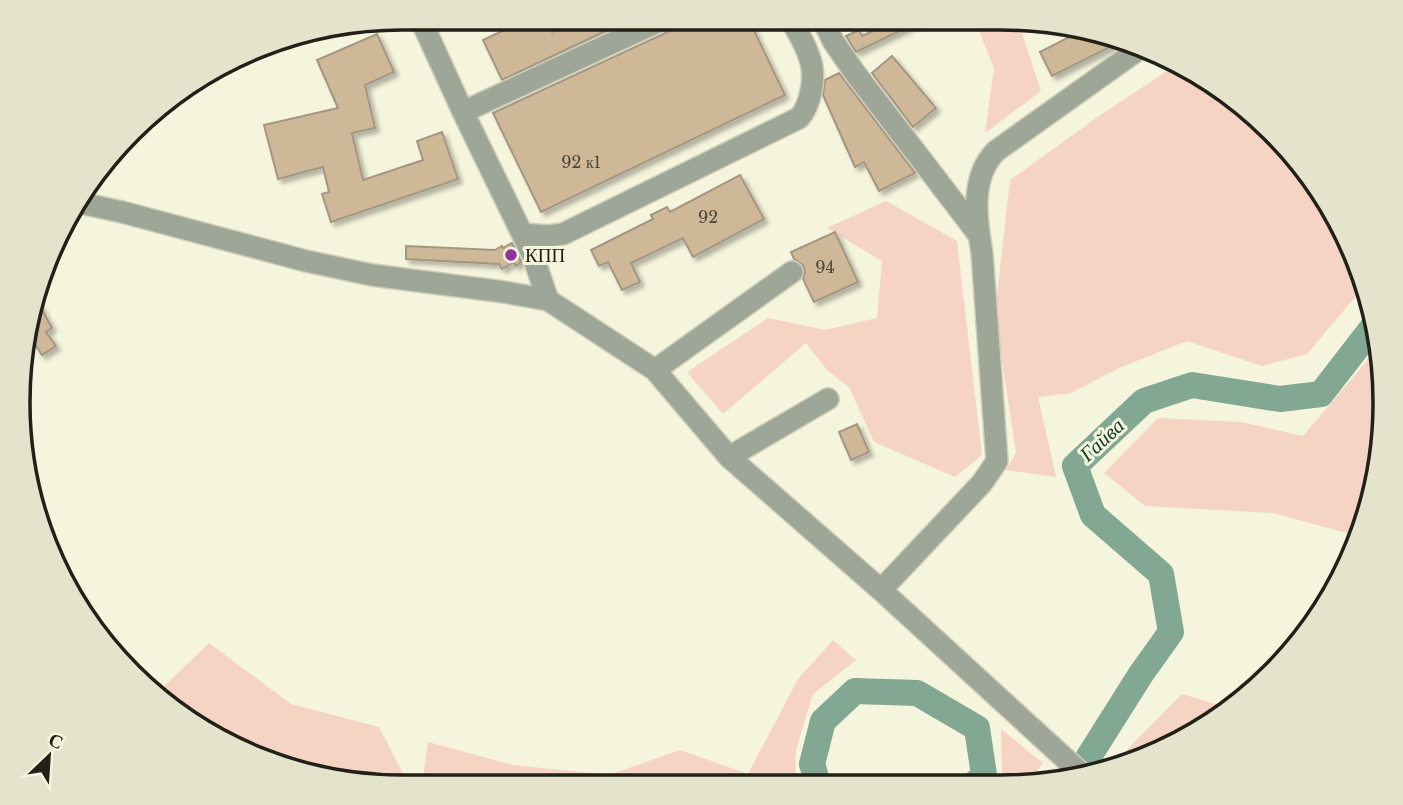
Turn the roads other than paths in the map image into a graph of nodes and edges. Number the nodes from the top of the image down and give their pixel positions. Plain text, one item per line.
1 (425, 30) edge
2 (640, 30) edge
3 (796, 30) edge
4 (828, 30) edge
5 (1132, 54) edge
6 (463, 112) junction
7 (87, 204) edge
8 (523, 234) junction
9 (979, 235) junction
10 (792, 272) dead end
11 (548, 300) junction
12 (655, 370) junction
13 (828, 400) dead end
14 (729, 457) junction
15 (881, 590) junction
16 (1075, 768) edge

1 - 6 street
2 - 6 street
3 - 8 street
4 - 9 street
5 - 9 street
6 - 8 street
7 - 11 street
8 - 11 street
9 - 15 street
10 - 12 street
11 - 12 street
12 - 14 street
13 - 14 street
14 - 15 street
15 - 16 street

